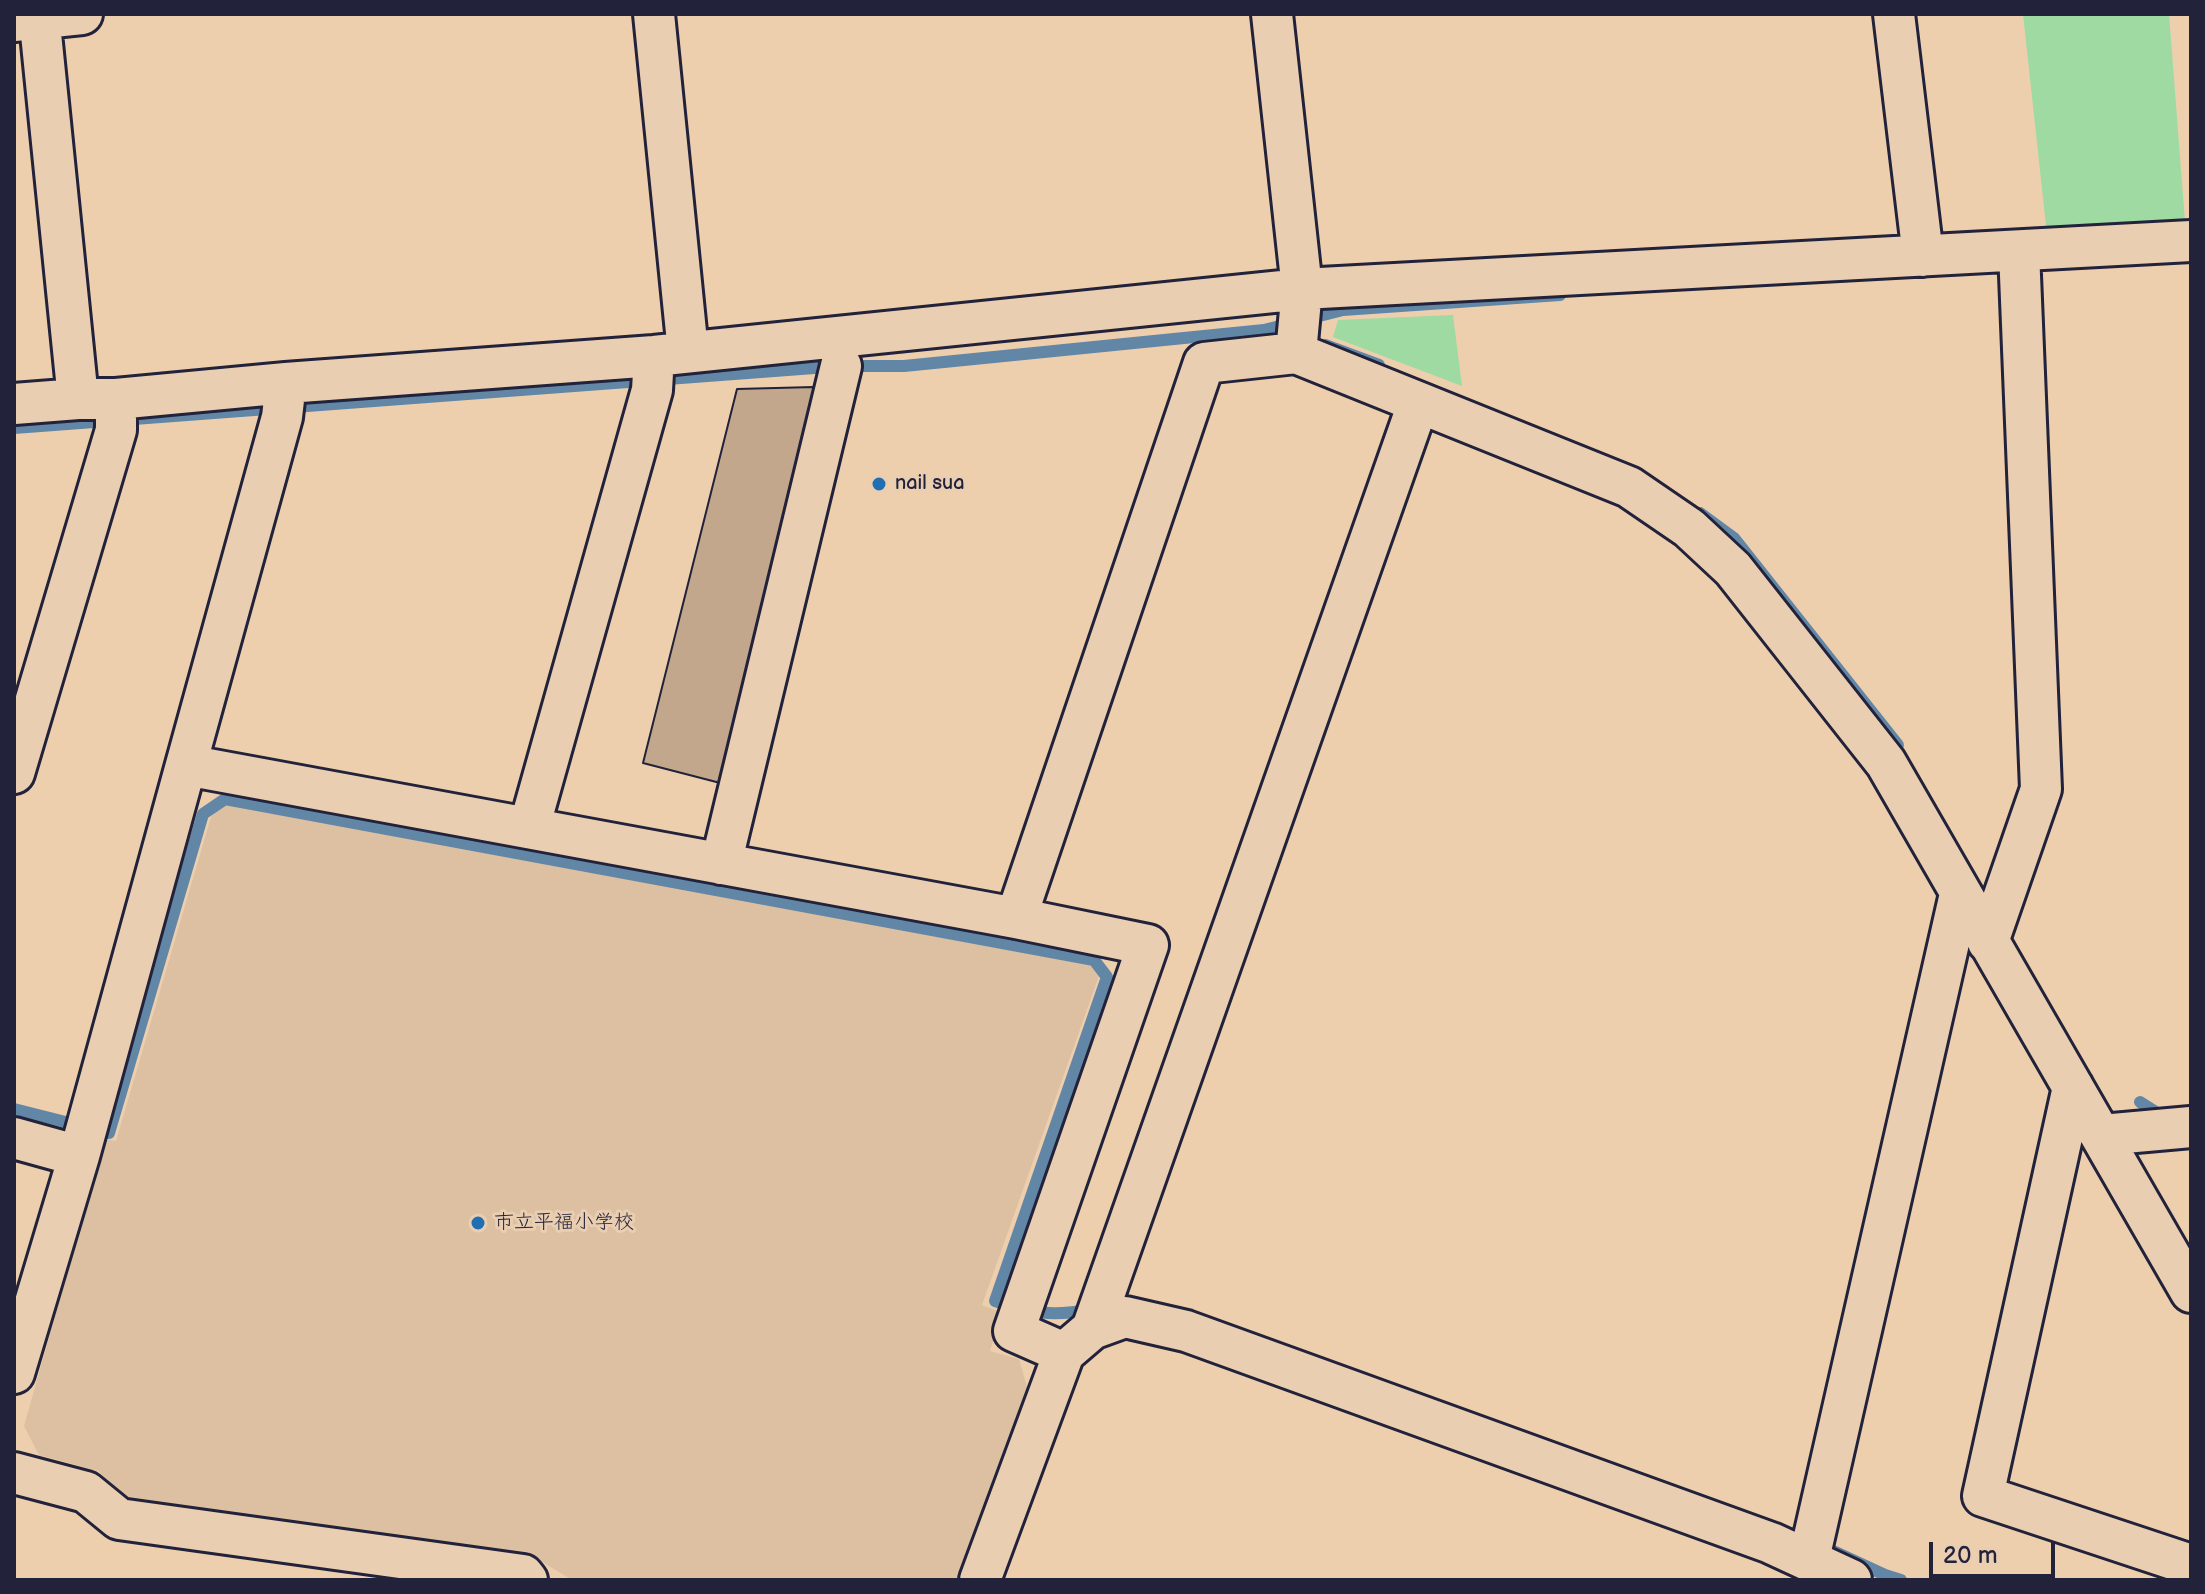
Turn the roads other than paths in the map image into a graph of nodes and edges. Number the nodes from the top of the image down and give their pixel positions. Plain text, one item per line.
1 (82, 14) edge
2 (654, 14) edge
3 (1272, 14) edge
4 (1894, 14) edge
5 (31, 18) edge
6 (2191, 241) edge
7 (1923, 256) junction
8 (2020, 263) junction
9 (1299, 324) junction
10 (662, 366) junction
11 (841, 366) dead end
12 (285, 399) junction
13 (14, 404) edge
14 (1418, 404) junction
15 (106, 410) junction
16 (186, 765) junction
17 (14, 773) edge
18 (529, 828) junction
19 (721, 864) junction
20 (1960, 894) junction
21 (1016, 918) junction
22 (1988, 942) junction
23 (2073, 1087) junction
24 (2191, 1127) edge
25 (2102, 1135) junction
26 (84, 1136) junction
27 (14, 1138) edge
28 (2191, 1292) edge
29 (1089, 1325) junction
30 (14, 1373) edge
31 (14, 1473) edge
32 (1812, 1546) junction
33 (2191, 1565) edge
34 (527, 1580) edge
35 (980, 1580) edge
36 (1851, 1580) edge

1 - 5 street
2 - 10 street
3 - 9 street
4 - 7 street
5 - 15 street
6 - 8 street
7 - 8 street
7 - 9 street
8 - 22 street
9 - 10 street
9 - 14 street
9 - 21 street
10 - 12 street
10 - 18 street
11 - 19 street
12 - 15 street
12 - 16 street
13 - 15 street
14 - 20 street
14 - 29 street
15 - 17 street
16 - 18 street
16 - 26 street
18 - 19 street
19 - 21 street
20 - 22 street
20 - 32 street
21 - 29 street
22 - 23 street
23 - 25 street
23 - 33 street
24 - 25 street
25 - 28 street
26 - 27 street
26 - 30 street
29 - 32 street
29 - 35 street
31 - 34 street
32 - 36 street

